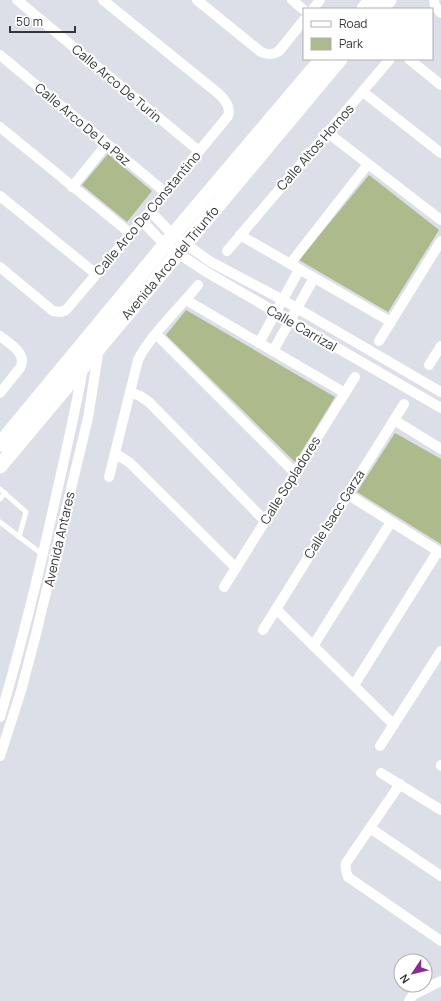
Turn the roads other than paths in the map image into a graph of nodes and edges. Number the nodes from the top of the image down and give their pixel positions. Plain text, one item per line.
1 (17, 0) edge
2 (103, 0) edge
3 (197, 0) edge
4 (292, 0) edge
5 (320, 0) edge
6 (372, 0) edge
7 (389, 0) edge
8 (434, 0) edge
9 (314, 8) edge
10 (365, 8) edge
11 (382, 8) edge
12 (303, 9) edge
13 (441, 13) edge
14 (303, 21) edge
15 (0, 55) edge
16 (321, 60) edge
17 (339, 60) edge
18 (389, 60) edge
19 (410, 60) edge
20 (441, 85) edge
21 (363, 92) junction
22 (0, 127) edge
23 (328, 133) junction
24 (107, 144) junction
25 (199, 151) junction
26 (441, 153) edge
27 (368, 164) junction
28 (72, 187) junction
29 (165, 192) junction
30 (0, 196) edge
31 (150, 211) junction
32 (441, 220) edge
33 (142, 221) junction
34 (131, 234) junction
35 (240, 235) junction
36 (169, 240) junction
37 (441, 241) edge
38 (182, 249) junction
39 (227, 250) dead end
40 (0, 267) edge
41 (295, 267) junction
42 (96, 274) junction
43 (314, 278) junction
44 (198, 285) dead end
45 (186, 300) junction
46 (283, 300) junction
47 (297, 308) junction
48 (276, 312) junction
49 (290, 321) junction
50 (391, 322) junction
51 (156, 334) junction
52 (0, 336) edge
53 (379, 341) dead end
54 (93, 343) junction
55 (259, 343) junction
56 (440, 349) edge
57 (273, 351) junction
58 (84, 365) junction
59 (429, 365) dead end
60 (354, 377) dead end
61 (130, 392) junction
62 (441, 392) edge
63 (0, 393) edge
64 (345, 393) junction
65 (404, 404) dead end
66 (441, 408) edge
67 (394, 420) junction
68 (0, 444) edge
69 (441, 449) edge
70 (115, 453) junction
71 (0, 466) edge
72 (295, 473) junction
73 (109, 476) dead end
74 (0, 489) edge
75 (5, 493) junction
76 (346, 494) junction
77 (0, 499) edge
78 (265, 521) junction
79 (0, 522) edge
80 (391, 522) junction
81 (19, 537) junction
82 (439, 552) edge
83 (43, 555) junction
84 (236, 568) junction
85 (224, 587) dead end
86 (276, 609) junction
87 (263, 630) dead end
88 (313, 646) junction
89 (441, 651) edge
90 (354, 685) junction
91 (0, 717) edge
92 (394, 725) junction
93 (380, 746) dead end
94 (0, 756) edge
95 (381, 773) dead end
96 (400, 784) junction
97 (441, 810) edge
98 (370, 828) junction
99 (441, 876) edge
100 (441, 941) edge
101 (441, 981) edge
102 (409, 1001) edge

1 - 25 street, Calle Arco De Turin
2 - 25 street, Calle Arco De Constantino
3 - 14 street
4 - 12 street
5 - 9 street
6 - 10 street
7 - 11 street
8 - 13 street
15 - 24 street, Calle Arco De La Paz
16 - 36 street, Avenida Arco del Triunfo
17 - 38 street, Avenida Arco del Triunfo
18 - 21 street, Calle Altos Hornos
19 - 20 street
21 - 23 street, Calle Altos Hornos
21 - 26 street
22 - 28 street
23 - 27 street
23 - 35 street, Calle Altos Hornos
24 - 28 street
24 - 29 street, Calle Arco De La Paz
25 - 29 street, Calle Arco De Constantino
27 - 32 street
27 - 41 street
28 - 34 street
29 - 31 street, Calle Arco De Constantino
30 - 42 street
31 - 33 street, Calle Arco De Constantino
31 - 36 street
33 - 34 street, Calle Arco De Constantino
33 - 36 street
34 - 42 street, Calle Arco De Constantino
35 - 39 street, Calle Altos Hornos
35 - 41 street
36 - 38 street, Calle Carrizal
36 - 54 street, Avenida Arco del Triunfo
37 - 50 street
38 - 46 street, Calle Carrizal
38 - 48 street, Calle Carrizal
38 - 54 street, Avenida Arco del Triunfo
40 - 42 street, Calle Arco De Constantino
41 - 43 street
41 - 46 street
43 - 47 street
43 - 50 street
44 - 45 street
45 - 51 street
45 - 55 street
46 - 47 street, Calle Carrizal
46 - 48 street
47 - 49 street
47 - 62 street, Calle Carrizal
48 - 49 street, Calle Carrizal
48 - 55 street
49 - 57 street
49 - 66 street, Calle Carrizal
50 - 53 street
51 - 61 street
51 - 72 street
52 - 63 street
54 - 58 street, Avenida Arco del Triunfo
54 - 68 street, Avenida Arco del Triunfo
54 - 94 street, Avenida Antares
55 - 57 street
56 - 59 street
57 - 64 street
58 - 71 street, Avenida Arco del Triunfo
58 - 83 street, Avenida Antares
60 - 64 street, Calle Sopladores
61 - 70 street
61 - 78 street
64 - 72 street, Calle Sopladores
65 - 67 street, Calle Isacc Garza
67 - 69 street
67 - 76 street, Calle Isacc Garza
70 - 73 street
70 - 84 street
72 - 78 street, Calle Sopladores
74 - 75 lane
75 - 77 lane
75 - 81 lane
76 - 80 street
76 - 86 street, Calle Isacc Garza
78 - 84 street, Calle Sopladores
79 - 81 lane
80 - 82 street
80 - 88 street
81 - 83 lane
82 - 90 street
83 - 91 street, Avenida Antares
84 - 85 street, Calle Sopladores
86 - 87 street, Calle Isacc Garza
86 - 88 street
88 - 90 street
89 - 92 street
90 - 92 street
92 - 93 street
95 - 96 street
96 - 97 street
96 - 98 street
98 - 99 street
98 - 100 street
101 - 102 street

